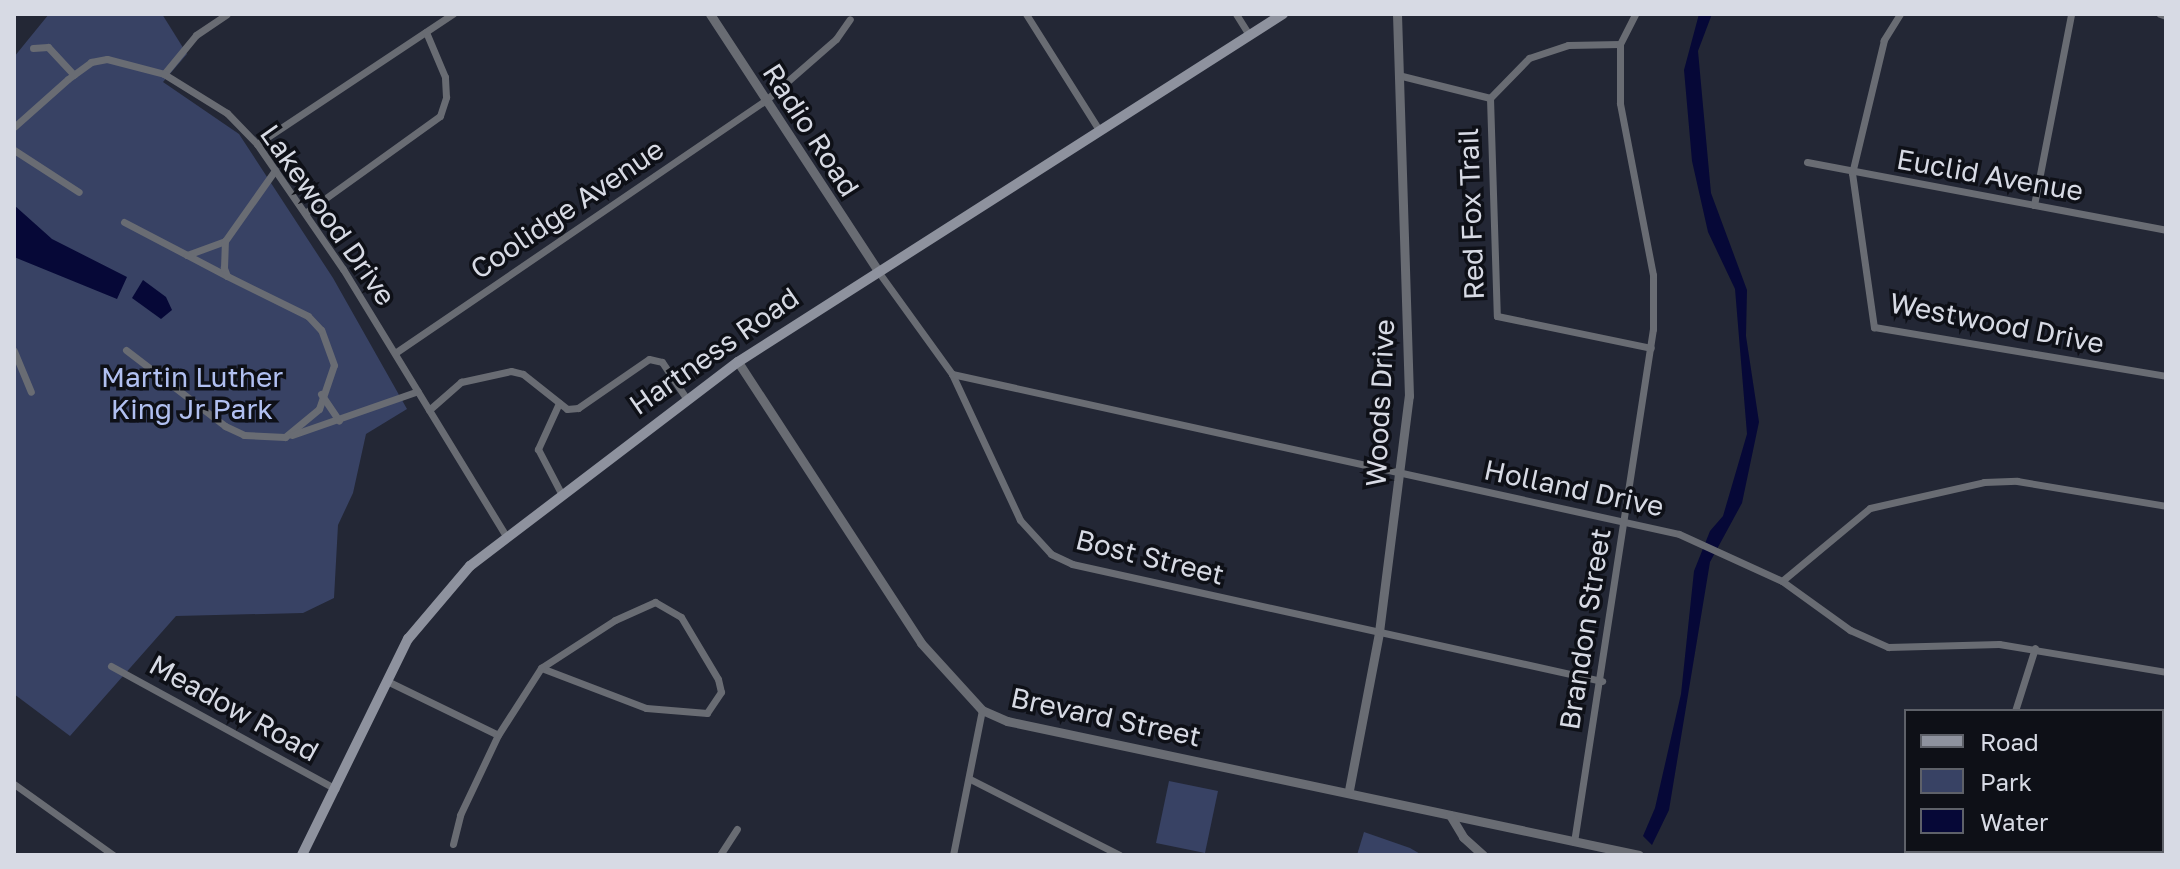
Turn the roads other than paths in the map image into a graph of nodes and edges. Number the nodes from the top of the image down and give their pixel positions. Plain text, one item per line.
1 (227, 14) edge
2 (453, 14) edge
3 (710, 14) edge
4 (1026, 14) edge
5 (1236, 14) edge
6 (1283, 14) edge
7 (1397, 14) edge
8 (1635, 14) edge
9 (1900, 14) edge
10 (2071, 14) edge
11 (2160, 14) edge
12 (2166, 16) edge
13 (850, 19) dead end
14 (426, 32) junction
15 (1249, 35) junction
16 (1620, 44) junction
17 (33, 48) dead end
18 (164, 74) junction
19 (74, 75) junction
20 (1402, 76) junction
21 (1490, 98) junction
22 (765, 101) junction
23 (14, 127) edge
24 (1099, 130) junction
25 (257, 144) junction
26 (14, 150) edge
27 (1807, 162) dead end
28 (275, 170) junction
29 (1852, 173) junction
30 (79, 192) dead end
31 (2034, 205) junction
32 (305, 213) junction
33 (124, 222) dead end
34 (2166, 230) edge
35 (225, 241) junction
36 (187, 255) junction
37 (877, 269) junction
38 (227, 276) junction
39 (1651, 348) junction
40 (126, 350) dead end
41 (14, 351) edge
42 (395, 353) junction
43 (738, 362) junction
44 (952, 374) junction
45 (2166, 376) edge
46 (418, 391) junction
47 (31, 392) dead end
48 (321, 394) junction
49 (686, 398) junction
50 (559, 403) junction
51 (429, 410) junction
52 (339, 421) junction
53 (285, 437) junction
54 (1401, 474) junction
55 (561, 493) junction
56 (2166, 506) edge
57 (1625, 519) junction
58 (506, 536) junction
59 (1782, 581) junction
60 (1379, 632) junction
61 (2035, 648) junction
62 (111, 666) dead end
63 (541, 668) junction
64 (2166, 672) edge
65 (387, 681) junction
66 (1602, 681) junction
67 (2016, 709) edge
68 (982, 710) junction
69 (498, 735) junction
70 (970, 779) junction
71 (14, 784) edge
72 (336, 789) junction
73 (1349, 790) junction
74 (1450, 815) junction
75 (737, 829) dead end
76 (1574, 842) junction
77 (453, 844) dead end
78 (113, 855) edge
79 (302, 855) edge
80 (720, 855) edge
81 (953, 855) edge
82 (1120, 855) edge
83 (1483, 855) edge
84 (1639, 855) edge

1 - 18 street
2 - 14 street
3 - 22 street, Radio Road
4 - 24 street
5 - 15 street
6 - 15 main road, Hartness Road
7 - 20 street, Woods Drive
8 - 16 street
9 - 29 street
10 - 31 street
11 - 12 street
13 - 22 street, Coolidge Avenue
14 - 25 street
14 - 32 street
15 - 24 main road, Hartness Road
16 - 21 street
16 - 39 street, Brandon Street
17 - 19 street
18 - 19 street, Lakewood Drive
18 - 25 street, Lakewood Drive
19 - 23 street, Lakewood Drive
20 - 21 street
20 - 54 street, Woods Drive
21 - 39 street, Red Fox Trail
22 - 37 street, Radio Road
22 - 42 street, Coolidge Avenue
24 - 37 main road, Hartness Road
25 - 28 street, Lakewood Drive
26 - 30 street
27 - 29 street, Euclid Avenue
28 - 32 street, Lakewood Drive
28 - 35 street
29 - 31 street, Euclid Avenue
29 - 45 street, Westwood Drive
31 - 34 street, Euclid Avenue
32 - 42 street, Lakewood Drive
33 - 36 street
35 - 36 street
35 - 38 street
36 - 38 street
37 - 43 main road, Hartness Road
37 - 44 street, Bost Street
38 - 48 street
39 - 57 street, Brandon Street
40 - 53 street
41 - 47 street
42 - 46 street, Lakewood Drive
43 - 49 main road, Hartness Road
43 - 68 street, Brevard Street
44 - 54 street, Holland Drive
44 - 60 street, Bost Street
46 - 51 street, Lakewood Drive
46 - 52 street
48 - 52 street
48 - 53 street
49 - 50 street
49 - 55 main road, Hartness Road
50 - 51 street
50 - 55 street
51 - 58 street, Lakewood Drive
52 - 53 street
54 - 57 street, Holland Drive
54 - 60 street, Woods Drive
55 - 58 main road, Hartness Road
56 - 59 street
57 - 59 street, Holland Drive
57 - 66 street, Brandon Street
58 - 65 main road, Hartness Road
59 - 61 street, Holland Drive
60 - 66 street, Bost Street
60 - 73 street, Woods Drive
61 - 64 street, Holland Drive
61 - 67 street
62 - 72 street, Meadow Road
63 - 63 street
63 - 69 street
65 - 69 street
65 - 72 main road, Hartness Road
66 - 76 street, Brandon Street
68 - 70 street
68 - 73 street, Brevard Street
69 - 77 street
70 - 81 street
70 - 82 street
71 - 78 street
72 - 79 main road, Hartness Road
73 - 74 street, Brevard Street
74 - 76 street, Brevard Street
74 - 83 street
75 - 80 street
76 - 84 street, Brevard Street

